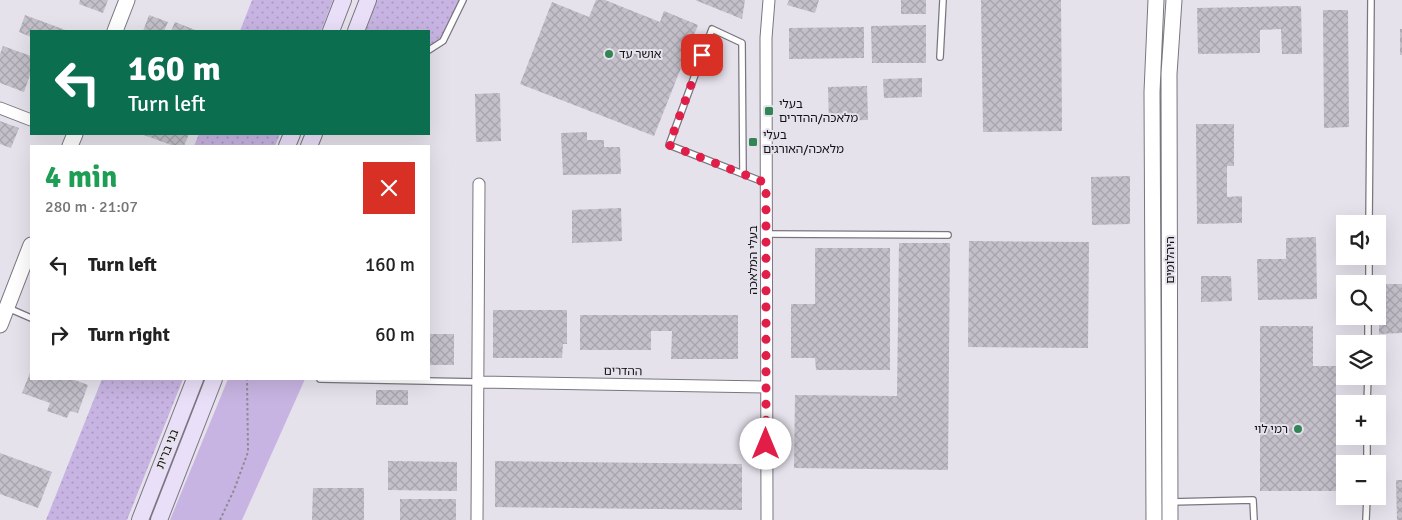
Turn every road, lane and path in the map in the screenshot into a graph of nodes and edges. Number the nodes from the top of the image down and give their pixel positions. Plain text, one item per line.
1 (127, 0) edge
2 (343, 0) edge
3 (368, 0) edge
4 (463, 0) edge
5 (769, 0) edge
6 (943, 0) edge
7 (1156, 0) edge
8 (1174, 0) edge
9 (1371, 0) edge
10 (115, 30) edge
11 (331, 30) edge
12 (356, 30) edge
13 (430, 49) edge
14 (940, 57) dead end
15 (0, 108) edge
16 (30, 120) edge
17 (743, 174) junction
18 (766, 183) junction
19 (479, 184) dead end
20 (1369, 215) edge
21 (766, 234) junction
22 (948, 235) dead end
23 (30, 248) edge
24 (7, 308) junction
25 (30, 318) edge
26 (0, 325) edge
27 (195, 380) edge
28 (214, 380) edge
29 (247, 380) edge
30 (320, 380) edge
31 (478, 382) junction
32 (766, 387) junction
33 (1170, 502) junction
34 (1366, 505) edge
35 (142, 519) edge
36 (159, 520) edge
37 (220, 520) edge
38 (477, 520) edge
39 (766, 520) edge
40 (1154, 520) edge
41 (1170, 520) edge
42 (1254, 520) edge
43 (1366, 520) edge

1 - 10 street
2 - 11 main road
3 - 12 main road
4 - 13 lane
5 - 18 street, בעלי המלאכה
6 - 14 lane
7 - 40 street, היהלומים
8 - 33 street, היהלומים
9 - 20 lane
15 - 16 street
17 - 17 lane
17 - 18 lane
18 - 21 street, בעלי המלאכה
19 - 31 street
21 - 22 lane
21 - 32 street, בעלי המלאכה
23 - 24 street
24 - 25 lane
24 - 26 street
27 - 35 main road, בני ברית
28 - 36 main road, בני ברית
29 - 37 path
30 - 31 lane
31 - 32 street, ההדרים
31 - 38 street
32 - 39 street, בעלי המלאכה
33 - 41 street, היהלומים
33 - 42 lane
34 - 43 lane

